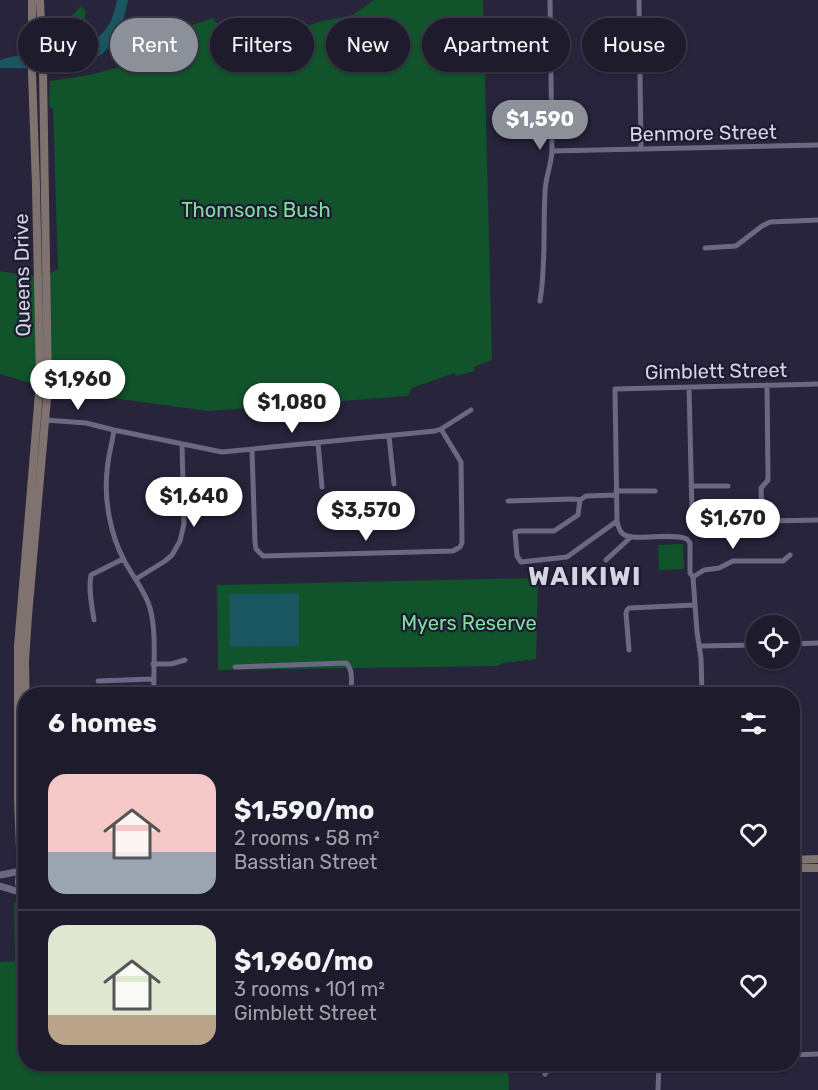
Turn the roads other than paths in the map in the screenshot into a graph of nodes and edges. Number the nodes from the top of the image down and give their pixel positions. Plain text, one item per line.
1 (32, 0) edge
2 (40, 0) edge
3 (550, 0) edge
4 (639, 0) edge
5 (818, 145) edge
6 (641, 149) junction
7 (552, 151) junction
8 (41, 186) junction
9 (818, 220) edge
10 (705, 248) dead end
11 (540, 302) dead end
12 (818, 384) edge
13 (767, 385) junction
14 (689, 387) junction
15 (471, 410) dead end
16 (41, 420) junction
17 (441, 429) junction
18 (114, 430) junction
19 (389, 436) junction
20 (318, 443) junction
21 (182, 444) junction
22 (252, 450) junction
23 (394, 484) dead end
24 (691, 486) junction
25 (728, 486) dead end
26 (321, 487) dead end
27 (655, 491) dead end
28 (616, 493) junction
29 (580, 500) junction
30 (508, 501) dead end
31 (692, 511) dead end
32 (818, 520) edge
33 (617, 521) junction
34 (632, 537) junction
35 (790, 555) dead end
36 (123, 559) junction
37 (606, 560) dead end
38 (693, 577) junction
39 (136, 579) junction
40 (695, 605) junction
41 (94, 620) dead end
42 (818, 643) edge
43 (800, 644) edge
44 (746, 645) edge
45 (700, 646) junction
46 (628, 650) dead end
47 (185, 660) dead end
48 (21, 661) junction
49 (153, 664) junction
50 (235, 667) dead end
51 (153, 679) junction
52 (98, 681) dead end
53 (21, 687) edge
54 (24, 687) edge
55 (154, 687) edge
56 (351, 687) edge
57 (702, 687) edge
58 (818, 859) edge
59 (800, 860) edge
60 (800, 868) edge
61 (818, 868) edge
62 (18, 872) edge
63 (0, 875) edge
64 (0, 886) edge
65 (18, 892) edge
66 (818, 1054) edge
67 (800, 1055) edge
68 (547, 1071) edge
69 (659, 1071) edge
70 (545, 1074) dead end
71 (658, 1090) edge

1 - 8 main road, Queens Drive
2 - 8 main road, Queens Drive
3 - 7 street
4 - 6 street
5 - 6 street, Benmore Street
6 - 7 street, Benmore Street
7 - 11 street
8 - 16 main road, Queens Drive
9 - 10 street
12 - 13 street, Gimblett Street
13 - 14 street, Gimblett Street
13 - 32 street
14 - 24 street
14 - 28 street, Gimblett Street
15 - 17 street
16 - 18 street
16 - 48 main road, Queens Drive
17 - 19 street
17 - 22 street
18 - 21 street
18 - 36 street
19 - 20 street
19 - 23 street
20 - 22 street
20 - 26 street
21 - 22 street
21 - 39 street
24 - 25 street
24 - 31 street
27 - 28 street
28 - 29 street
28 - 33 street
29 - 30 street
29 - 33 street
33 - 34 street
34 - 37 street
34 - 38 street
35 - 38 street
36 - 39 street
36 - 41 street
38 - 40 street
39 - 49 street
40 - 45 street
40 - 46 street
42 - 43 street
44 - 45 street
45 - 57 street
47 - 49 street
48 - 53 main road, Queens Drive
48 - 54 main road, Queens Drive
49 - 51 street
50 - 56 street
51 - 52 street
51 - 55 street
58 - 59 main road
60 - 61 main road
62 - 63 street
64 - 65 street
66 - 67 street
68 - 70 street
69 - 71 street

